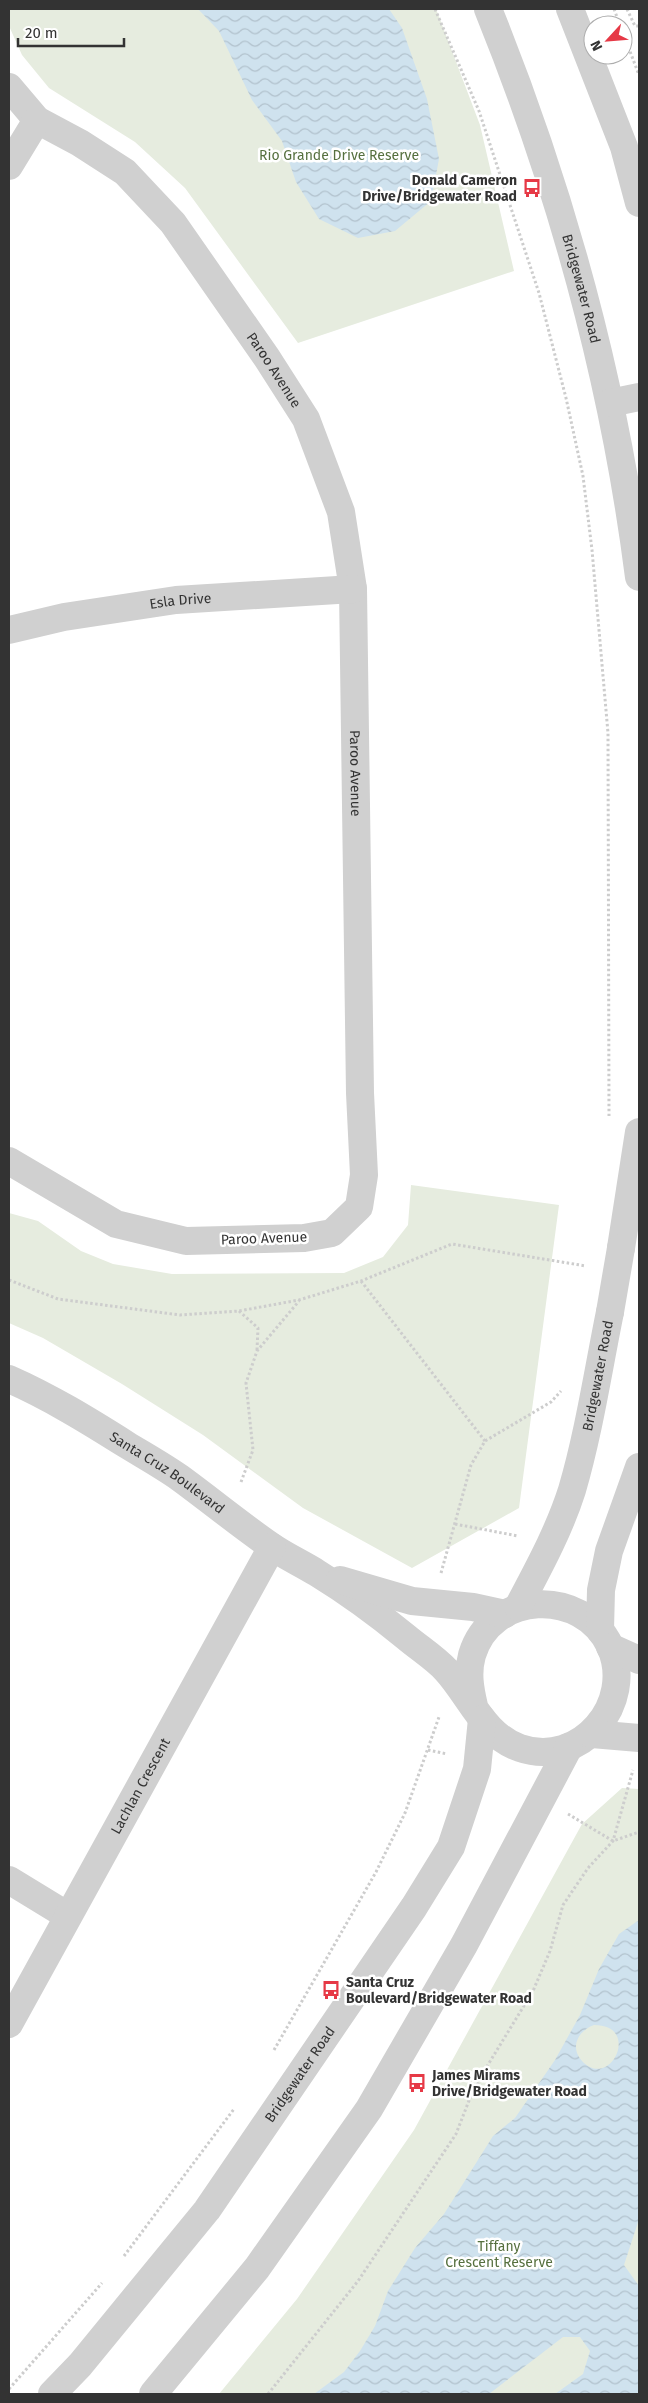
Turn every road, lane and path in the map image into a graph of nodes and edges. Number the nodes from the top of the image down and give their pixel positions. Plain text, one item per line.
1 (435, 9) edge
2 (488, 9) edge
3 (570, 9) edge
4 (627, 9) edge
5 (639, 26) edge
6 (633, 59) edge
7 (639, 74) edge
8 (9, 87) edge
9 (37, 120) junction
10 (9, 166) edge
11 (639, 203) edge
12 (639, 397) edge
13 (610, 403) junction
14 (629, 442) edge
15 (639, 577) edge
16 (353, 589) junction
17 (9, 630) edge
18 (609, 1119) dead end
19 (639, 1132) edge
20 (9, 1161) edge
21 (595, 1268) dead end
22 (9, 1280) edge
23 (360, 1281) junction
24 (299, 1300) junction
25 (239, 1311) junction
26 (257, 1351) junction
27 (9, 1379) edge
28 (564, 1388) dead end
29 (485, 1441) junction
30 (639, 1467) edge
31 (220, 1510) junction
32 (631, 1511) edge
33 (272, 1547) junction
34 (319, 1574) junction
35 (433, 1603) junction
36 (512, 1610) junction
37 (605, 1639) junction
38 (639, 1660) edge
39 (478, 1713) junction
40 (440, 1714) dead end
41 (592, 1734) junction
42 (639, 1738) edge
43 (569, 1748) junction
44 (634, 1768) dead end
45 (639, 1832) edge
46 (613, 1841) junction
47 (9, 1880) edge
48 (68, 1916) junction
49 (9, 2024) edge
50 (270, 2057) dead end
51 (235, 2107) dead end
52 (122, 2258) dead end
53 (105, 2279) dead end
54 (9, 2389) edge
55 (52, 2394) edge
56 (153, 2394) edge
57 (268, 2394) edge

1 - 18 path
2 - 13 street, Bridgewater Road
3 - 11 street
4 - 5 path
6 - 7 path
8 - 9 street, Paroo Avenue
9 - 10 street
9 - 16 street, Paroo Avenue
12 - 13 street
13 - 14 street, Bridgewater Road
14 - 15 street, Bridgewater Road
16 - 17 street, Esla Drive
16 - 20 street, Paroo Avenue
19 - 36 street, Bridgewater Road, bridge
21 - 23 path
22 - 25 path
23 - 24 path
23 - 29 path
24 - 25 path
24 - 26 path
25 - 26 path
26 - 31 path
27 - 31 street, Santa Cruz Boulevard
28 - 29 path
29 - 35 path
30 - 32 street
31 - 33 street, Santa Cruz Boulevard
32 - 37 street
33 - 34 street, Santa Cruz Boulevard
33 - 48 street, Lachlan Crescent
34 - 35 street, Santa Cruz Boulevard
34 - 39 street, Santa Cruz Boulevard
35 - 36 street, Santa Cruz Boulevard
36 - 37 street
36 - 39 street
37 - 38 street
37 - 41 street
39 - 43 street
39 - 55 street, Bridgewater Road
40 - 50 path
41 - 42 street
41 - 43 street
43 - 56 street
44 - 46 path
45 - 46 path
46 - 57 path
47 - 48 street
48 - 49 street, Lachlan Crescent
51 - 52 path
53 - 54 path

